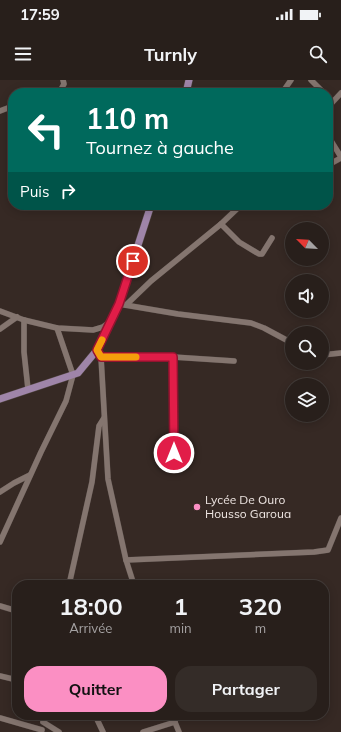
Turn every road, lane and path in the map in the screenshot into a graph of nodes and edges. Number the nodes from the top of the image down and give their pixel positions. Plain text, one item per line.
1 (312, 80) edge
2 (319, 88) edge
3 (333, 144) edge
4 (341, 158) edge
5 (150, 210) edge
6 (236, 210) edge
7 (221, 224) junction
8 (272, 238) dead end
9 (123, 304) junction
10 (0, 311) edge
11 (17, 317) junction
12 (24, 320) junction
13 (111, 321) junction
14 (57, 328) junction
15 (0, 329) edge
16 (285, 339) edge
17 (97, 350) junction
18 (341, 353) edge
19 (329, 354) edge
20 (101, 357) junction
21 (173, 357) junction
22 (234, 361) dead end
23 (73, 374) junction
24 (28, 389) junction
25 (0, 399) edge
26 (104, 418) junction
27 (174, 453) dead end
28 (30, 475) junction
29 (0, 492) edge
30 (341, 518) edge
31 (0, 542) edge
32 (126, 560) junction
33 (70, 580) edge
34 (132, 580) edge
35 (0, 606) edge
36 (12, 610) edge
37 (0, 676) edge
38 (12, 679) edge
39 (0, 718) edge
40 (97, 720) edge
41 (43, 722) joint
42 (175, 722) joint
43 (42, 731) edge
44 (59, 732) edge
45 (103, 732) edge
46 (143, 732) edge
47 (179, 732) edge

1 - 2 street
3 - 4 street
5 - 9 main road
6 - 7 street
7 - 8 street
7 - 9 street
9 - 13 main road
9 - 16 street
10 - 11 street
11 - 12 street
11 - 15 street
12 - 14 street
12 - 24 street
13 - 14 street
13 - 17 main road
14 - 23 street
17 - 20 street
17 - 23 main road
18 - 19 street
20 - 21 street
20 - 26 street
21 - 22 street
21 - 27 street
23 - 24 main road
23 - 28 street
24 - 25 main road
26 - 32 street
26 - 33 street
28 - 29 street
28 - 31 street
30 - 32 street
32 - 34 street
35 - 36 street
37 - 38 street
39 - 43 street
40 - 45 street
41 - 43 street
41 - 44 street
42 - 46 street
42 - 47 street

